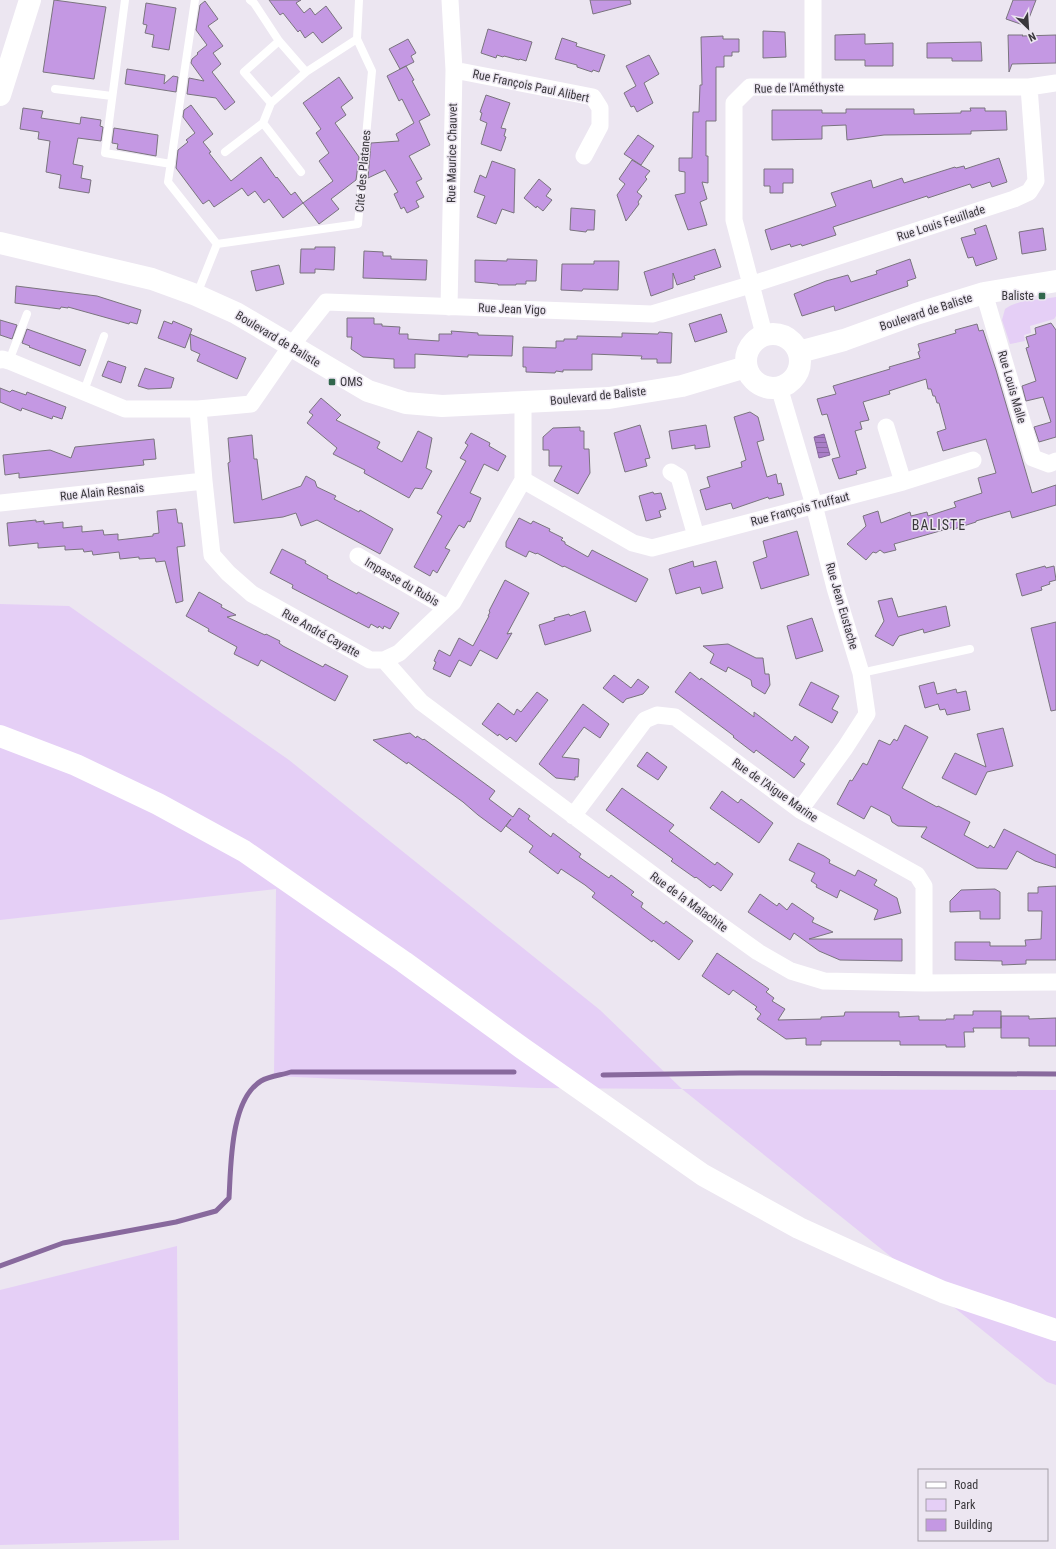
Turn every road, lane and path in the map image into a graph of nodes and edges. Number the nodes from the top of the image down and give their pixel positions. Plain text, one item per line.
1 (30, 0) edge
2 (125, 0) edge
3 (195, 0) edge
4 (250, 0) edge
5 (360, 0) edge
6 (450, 0) edge
7 (813, 0) edge
8 (357, 39) junction
9 (279, 41) junction
10 (454, 70) junction
11 (306, 72) junction
12 (1056, 83) edge
13 (813, 86) junction
14 (1029, 87) junction
15 (55, 89) dead end
16 (0, 95) edge
17 (112, 96) junction
18 (271, 103) junction
19 (263, 123) junction
20 (225, 152) dead end
21 (584, 156) dead end
22 (171, 164) junction
23 (301, 172) dead end
24 (0, 243) edge
25 (217, 244) junction
26 (1056, 281) edge
27 (750, 285) junction
28 (984, 293) junction
29 (196, 295) junction
30 (449, 307) junction
31 (27, 314) dead end
32 (764, 334) junction
33 (104, 336) dead end
34 (291, 346) junction
35 (799, 352) junction
36 (5, 361) edge
37 (746, 367) junction
38 (779, 387) junction
39 (84, 391) junction
40 (523, 403) junction
41 (198, 409) junction
42 (886, 427) dead end
43 (973, 460) dead end
44 (1056, 462) edge
45 (671, 472) dead end
46 (523, 480) junction
47 (204, 482) junction
48 (903, 482) junction
49 (0, 503) edge
50 (814, 505) junction
51 (696, 536) junction
52 (358, 556) dead end
53 (447, 608) junction
54 (970, 649) dead end
55 (384, 660) junction
56 (861, 673) junction
57 (0, 736) edge
58 (800, 810) junction
59 (573, 816) junction
60 (1056, 982) edge
61 (924, 983) junction
62 (1056, 1330) edge

1 - 16 street
2 - 17 lane
3 - 22 lane
4 - 9 lane
5 - 8 lane
6 - 10 street, Rue Maurice Chauvet
7 - 13 street
8 - 11 lane
8 - 25 lane, Cité des Platanes
9 - 11 lane
9 - 18 lane
10 - 21 street, Rue François Paul Alibert
10 - 30 street, Rue Maurice Chauvet
11 - 18 lane
12 - 14 street, Rue de l'Améthyste
13 - 14 street, Rue de l'Améthyste
13 - 27 street, Rue de l'Améthyste
14 - 27 street, Rue Louis Feuillade
15 - 17 lane
17 - 22 lane
18 - 19 lane
19 - 20 lane
19 - 23 lane
22 - 25 lane
24 - 29 street, Boulevard de Baliste
25 - 29 lane
26 - 28 street, Boulevard de Baliste
27 - 30 street, Rue Jean Vigo
27 - 32 street, Rue de l'Améthyste
28 - 35 street, Boulevard de Baliste
28 - 44 street, Rue Louis Malle
29 - 34 street, Boulevard de Baliste
30 - 34 street, Rue Jean Vigo
31 - 36 lane
32 - 35 street
32 - 37 street
33 - 39 lane
34 - 40 street, Boulevard de Baliste
34 - 41 street
35 - 38 street
36 - 39 street
37 - 38 street
37 - 40 street, Boulevard de Baliste
38 - 50 street, Rue Jean Eustache
39 - 41 street
40 - 46 street
41 - 47 street, Rue André Cayatte
42 - 48 street
43 - 48 street, Rue François Truffaut
45 - 51 street
46 - 51 street, Rue François Truffaut
46 - 53 street
47 - 49 street, Rue Alain Resnais
47 - 55 street, Rue André Cayatte
48 - 50 street, Rue François Truffaut
50 - 51 street, Rue François Truffaut
50 - 56 street, Rue Jean Eustache
52 - 53 street, Impasse du Rubis
53 - 55 street
54 - 56 lane
55 - 59 street, Rue de la Malachite
56 - 58 street, Rue Jean Eustache
57 - 62 street
58 - 59 street, Rue de l'Aigue Marine
58 - 61 street, Rue de l'Aigue Marine
59 - 61 street, Rue de la Malachite
60 - 61 street, Rue de la Malachite

